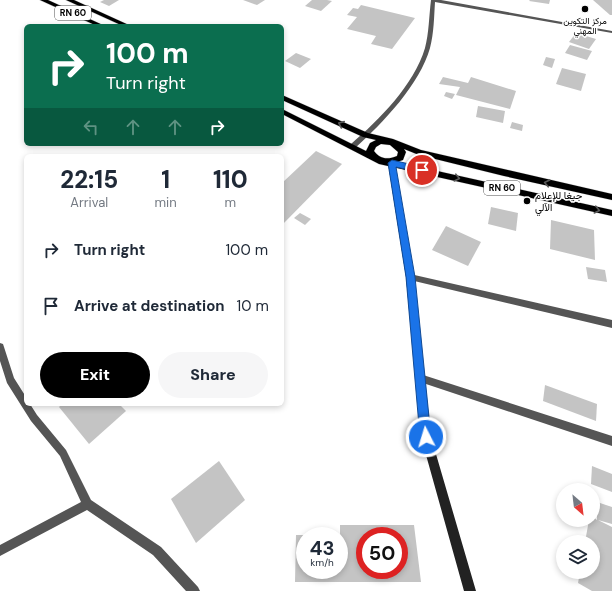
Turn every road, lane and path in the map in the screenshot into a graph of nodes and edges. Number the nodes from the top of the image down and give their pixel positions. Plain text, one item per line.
1 (43, 0) edge
2 (69, 0) edge
3 (433, 0) edge
4 (97, 24) edge
5 (123, 24) edge
6 (612, 32) edge
7 (284, 98) edge
8 (284, 112) edge
9 (366, 135) junction
10 (390, 141) junction
11 (353, 146) junction
12 (382, 162) junction
13 (392, 163) junction
14 (612, 197) edge
15 (612, 213) edge
16 (410, 277) junction
17 (612, 324) edge
18 (0, 346) edge
19 (420, 378) junction
20 (24, 402) edge
21 (26, 406) edge
22 (612, 441) edge
23 (87, 504) junction
24 (0, 551) edge
25 (194, 591) edge
26 (470, 591) edge

1 - 4 main road, RN 60
2 - 5 main road, RN 60
3 - 6 street
3 - 9 street
9 -> 7 main road, RN 60
8 - 11 main road, RN 60
9 - 10 main road, RN 60
9 - 11 street
10 - 12 main road
10 - 12 main road
14 -> 10 main road, RN 60
11 - 12 main road, RN 60
12 - 13 main road, RN 60
13 -> 15 main road, RN 60
13 - 16 main road
16 - 17 street
16 - 19 main road
18 - 20 street
19 - 22 street
19 - 26 main road
21 - 23 street
23 - 24 street
23 - 25 street

